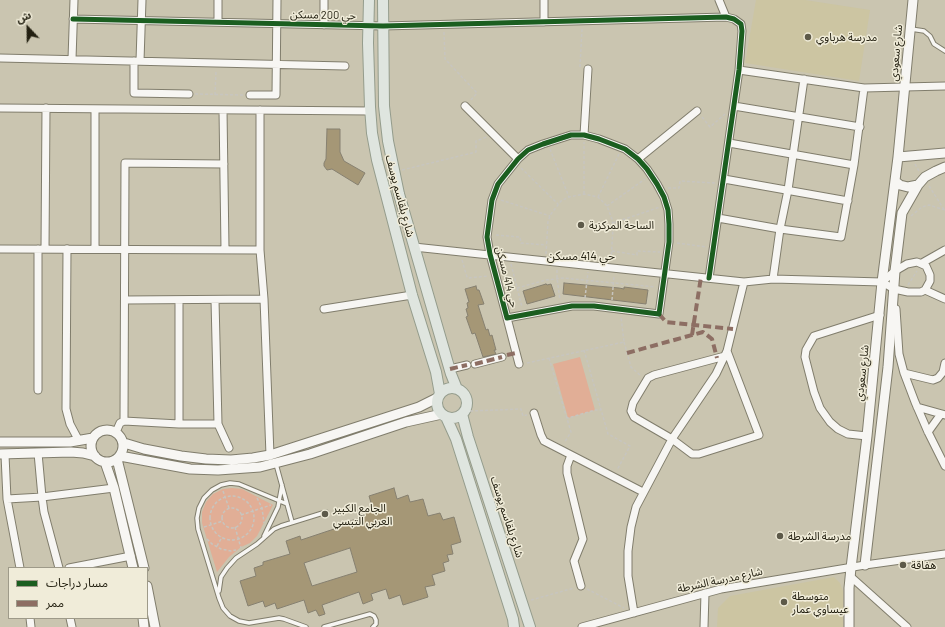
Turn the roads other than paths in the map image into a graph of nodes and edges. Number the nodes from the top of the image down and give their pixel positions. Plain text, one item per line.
1 (74, 0) edge
2 (142, 0) edge
3 (218, 0) edge
4 (277, 0) edge
5 (324, 0) edge
6 (369, 0) edge
7 (383, 0) edge
8 (544, 0) edge
9 (719, 0) edge
10 (913, 0) edge
11 (726, 17) junction
12 (73, 19) junction
13 (142, 20) junction
14 (218, 22) junction
15 (544, 22) junction
16 (277, 24) junction
17 (324, 25) junction
18 (369, 26) junction
19 (383, 26) junction
20 (910, 29) junction
21 (945, 51) edge
22 (0, 58) edge
23 (72, 59) junction
24 (137, 61) junction
25 (277, 64) junction
26 (345, 66) dead end
27 (588, 69) road end
28 (739, 70) junction
29 (804, 79) junction
30 (905, 86) junction
31 (945, 86) edge
32 (864, 88) junction
33 (189, 94) road end
34 (250, 95) road end
35 (465, 106) road end
36 (734, 106) junction
37 (0, 108) edge
38 (46, 108) junction
39 (95, 109) junction
40 (223, 110) junction
41 (260, 110) junction
42 (371, 111) junction
43 (697, 111) road end
44 (798, 117) junction
45 (860, 127) junction
46 (584, 135) junction
47 (729, 142) junction
48 (945, 153) edge
49 (792, 154) junction
50 (898, 157) junction
51 (638, 159) junction
52 (516, 161) junction
53 (224, 164) junction
54 (854, 165) junction
55 (945, 167) edge
56 (724, 178) junction
57 (895, 181) junction
58 (921, 182) junction
59 (788, 190) junction
60 (848, 201) junction
61 (718, 218) junction
62 (780, 229) junction
63 (414, 247) junction
64 (0, 249) edge
65 (42, 249) junction
66 (67, 249) junction
67 (95, 249) junction
68 (125, 249) junction
69 (225, 249) junction
70 (260, 250) junction
71 (945, 250) edge
72 (490, 254) junction
73 (922, 263) junction
74 (895, 271) junction
75 (665, 274) junction
76 (709, 278) junction
77 (773, 279) junction
78 (744, 282) junction
79 (882, 282) junction
80 (894, 289) junction
81 (925, 290) junction
82 (412, 295) junction
83 (264, 299) junction
84 (945, 299) edge
85 (125, 300) junction
86 (179, 300) junction
87 (215, 300) junction
88 (324, 309) dead end
89 (880, 315) junction
90 (507, 318) junction
91 (516, 353) junction
92 (726, 353) junction
93 (945, 363) edge
94 (475, 364) dead end
95 (519, 364) road end
96 (467, 366) dead end
97 (450, 369) junction
98 (904, 373) junction
99 (457, 389) junction
100 (38, 390) dead end
101 (439, 396) junction
102 (917, 407) junction
103 (463, 412) junction
104 (534, 413) road end
105 (943, 414) edge
106 (444, 416) junction
107 (124, 420) junction
108 (179, 424) junction
109 (218, 424) junction
110 (116, 432) junction
111 (928, 432) junction
112 (867, 436) junction
113 (93, 438) junction
114 (672, 440) junction
115 (79, 441) junction
116 (0, 442) edge
117 (124, 443) junction
118 (229, 448) dead end
119 (38, 453) junction
120 (2, 454) edge
121 (270, 455) junction
122 (571, 455) junction
123 (95, 456) junction
124 (118, 457) junction
125 (105, 462) junction
126 (276, 464) junction
127 (945, 466) edge
128 (282, 485) junction
129 (114, 488) junction
130 (643, 492) junction
131 (42, 497) junction
132 (7, 499) junction
133 (280, 501) junction
134 (287, 504) junction
135 (326, 512) dead end
136 (292, 522) junction
137 (257, 544) junction
138 (945, 554) edge
139 (131, 556) junction
140 (865, 565) junction
141 (20, 567) edge
142 (59, 567) edge
143 (74, 567) edge
144 (133, 567) edge
145 (144, 567) edge
146 (850, 572) junction
147 (581, 586) road end
148 (148, 591) edge
149 (705, 593) junction
150 (219, 598) junction
151 (634, 613) junction
152 (244, 622) junction
153 (298, 626) edge
154 (155, 627) edge
155 (243, 627) edge
156 (306, 627) edge
157 (324, 627) edge
158 (373, 627) edge
159 (514, 627) edge
160 (530, 627) edge
161 (582, 627) edge
162 (704, 627) edge
163 (849, 627) edge
164 (907, 627) edge

1 - 12 street
2 - 13 street
3 - 14 street
4 - 16 street
5 - 17 street
6 - 18 main road, شارع بلقاسم يوسف
7 - 19 main road, شارع بلقاسم يوسف
8 - 15 street
9 - 11 street
10 - 20 main road, شارع سعودي
11 - 15 street, حي 200 مسكن
11 - 28 street
12 - 13 street, حي 200 مسكن
12 - 23 street
13 - 14 street, حي 200 مسكن
13 - 24 street
14 - 16 street, حي 200 مسكن
15 - 19 street, حي 200 مسكن
16 - 17 street, حي 200 مسكن
16 - 25 street
17 - 18 street, حي 200 مسكن
18 - 19 street, حي 200 مسكن
18 - 42 main road, شارع بلقاسم يوسف
19 - 63 main road, شارع بلقاسم يوسف
20 - 21 lane
20 - 30 main road, شارع سعودي
22 - 23 street
23 - 24 street
24 - 25 street
24 - 33 street
25 - 26 street
25 - 34 street
27 - 46 street
28 - 29 street
28 - 36 street
29 - 32 street
29 - 44 street
30 - 31 street
30 - 32 street
30 - 50 main road, شارع سعودي
32 - 45 street
35 - 52 street
36 - 44 street
36 - 47 street
37 - 38 street
38 - 39 street
38 - 65 street
39 - 40 street
39 - 67 street
40 - 41 street
40 - 53 street
41 - 42 street
41 - 70 street
42 - 82 main road, شارع بلقاسم يوسف
43 - 51 street
44 - 45 street
44 - 49 street
45 - 54 street
46 - 51 street, حي 414 مسكن
46 - 52 street, حي 414 مسكن
47 - 49 street
47 - 56 street
48 - 50 main road
49 - 54 street
49 - 59 street
50 - 57 main road, شارع سعودي
51 - 75 street, حي 414 مسكن
52 - 72 street, حي 414 مسكن
53 - 68 street
53 - 69 street
54 - 60 street
55 - 58 main road
56 - 59 street
56 - 61 street
57 - 58 main road
57 - 79 main road, شارع سعودي
58 - 74 main road
59 - 60 street
59 - 62 street
60 - 62 street
61 - 62 street
61 - 76 street
62 - 77 street
63 - 72 street
63 - 97 main road, شارع بلقاسم يوسف
64 - 65 street
65 - 66 street
65 - 100 street
66 - 67 street
66 - 115 street
67 - 68 street
68 - 69 street
68 - 85 street
69 - 70 street
70 - 83 street
71 - 73 street
72 - 75 street
72 - 90 street, حي 414 مسكن
73 - 74 street
73 - 81 street
74 - 79 street
74 - 80 main road
75 - 76 street
75 - 90 street, حي 414 مسكن
76 - 78 street
77 - 78 street
77 - 79 street
78 - 92 street
79 - 80 street
79 - 89 main road, شارع سعودي
80 - 81 street
80 - 98 street
80 - 140 main road
81 - 84 street
82 - 88 street
82 - 101 main road, شارع بلقاسم يوسف
83 - 87 street
83 - 121 street
85 - 86 street
85 - 107 street
86 - 87 street
86 - 108 street
87 - 109 street
89 - 112 main road, شارع سعودي
89 - 112 street
90 - 91 street, حي 414 مسكن
91 - 94 street
91 - 95 street, حي 414 مسكن
92 - 114 street
92 - 114 street
92 - 114 street
93 - 98 street
96 - 97 street
97 - 99 main road, شارع بلقاسم يوسف
98 - 102 street
99 - 101 main road
99 - 103 main road
101 - 106 main road
101 - 121 main road
102 - 105 street
102 - 111 street
103 - 106 main road
103 - 160 main road, شارع بلقاسم يوسف
104 - 122 street
105 - 111 street
106 - 126 main road
106 - 159 main road
107 - 108 street
107 - 110 street
108 - 109 street
109 - 118 street
110 - 113 main road
110 - 117 main road
111 - 127 street
112 - 146 main road, شارع سعودي
113 - 115 main road
113 - 123 main road
114 - 130 street
115 - 116 main road
117 - 121 main road
117 - 124 main road
119 - 120 main road
119 - 123 main road
119 - 131 street
120 - 132 street
122 - 130 street
122 - 147 street
123 - 125 main road
124 - 125 main road
124 - 126 main road
124 - 145 main road
125 - 129 main road
126 - 128 lane
128 - 133 lane
128 - 134 lane
129 - 131 street
129 - 139 main road
130 - 151 street
131 - 132 street
131 - 142 street
132 - 141 street
133 - 134 lane
133 - 137 lane
133 - 150 lane
134 - 136 lane
135 - 136 lane
136 - 137 lane
137 - 150 lane
138 - 140 street, شارع مدرسة الشرطة
139 - 143 street
139 - 144 main road
140 - 146 street, شارع مدرسة الشرطة
146 - 149 street, شارع مدرسة الشرطة
146 - 163 main road, شارع سعودي
146 - 164 street
148 - 154 main road
149 - 151 street, شارع مدرسة الشرطة
149 - 162 street
150 - 152 lane
151 - 161 street, شارع مدرسة الشرطة
152 - 153 lane
152 - 155 lane
153 - 156 lane
157 - 158 lane

